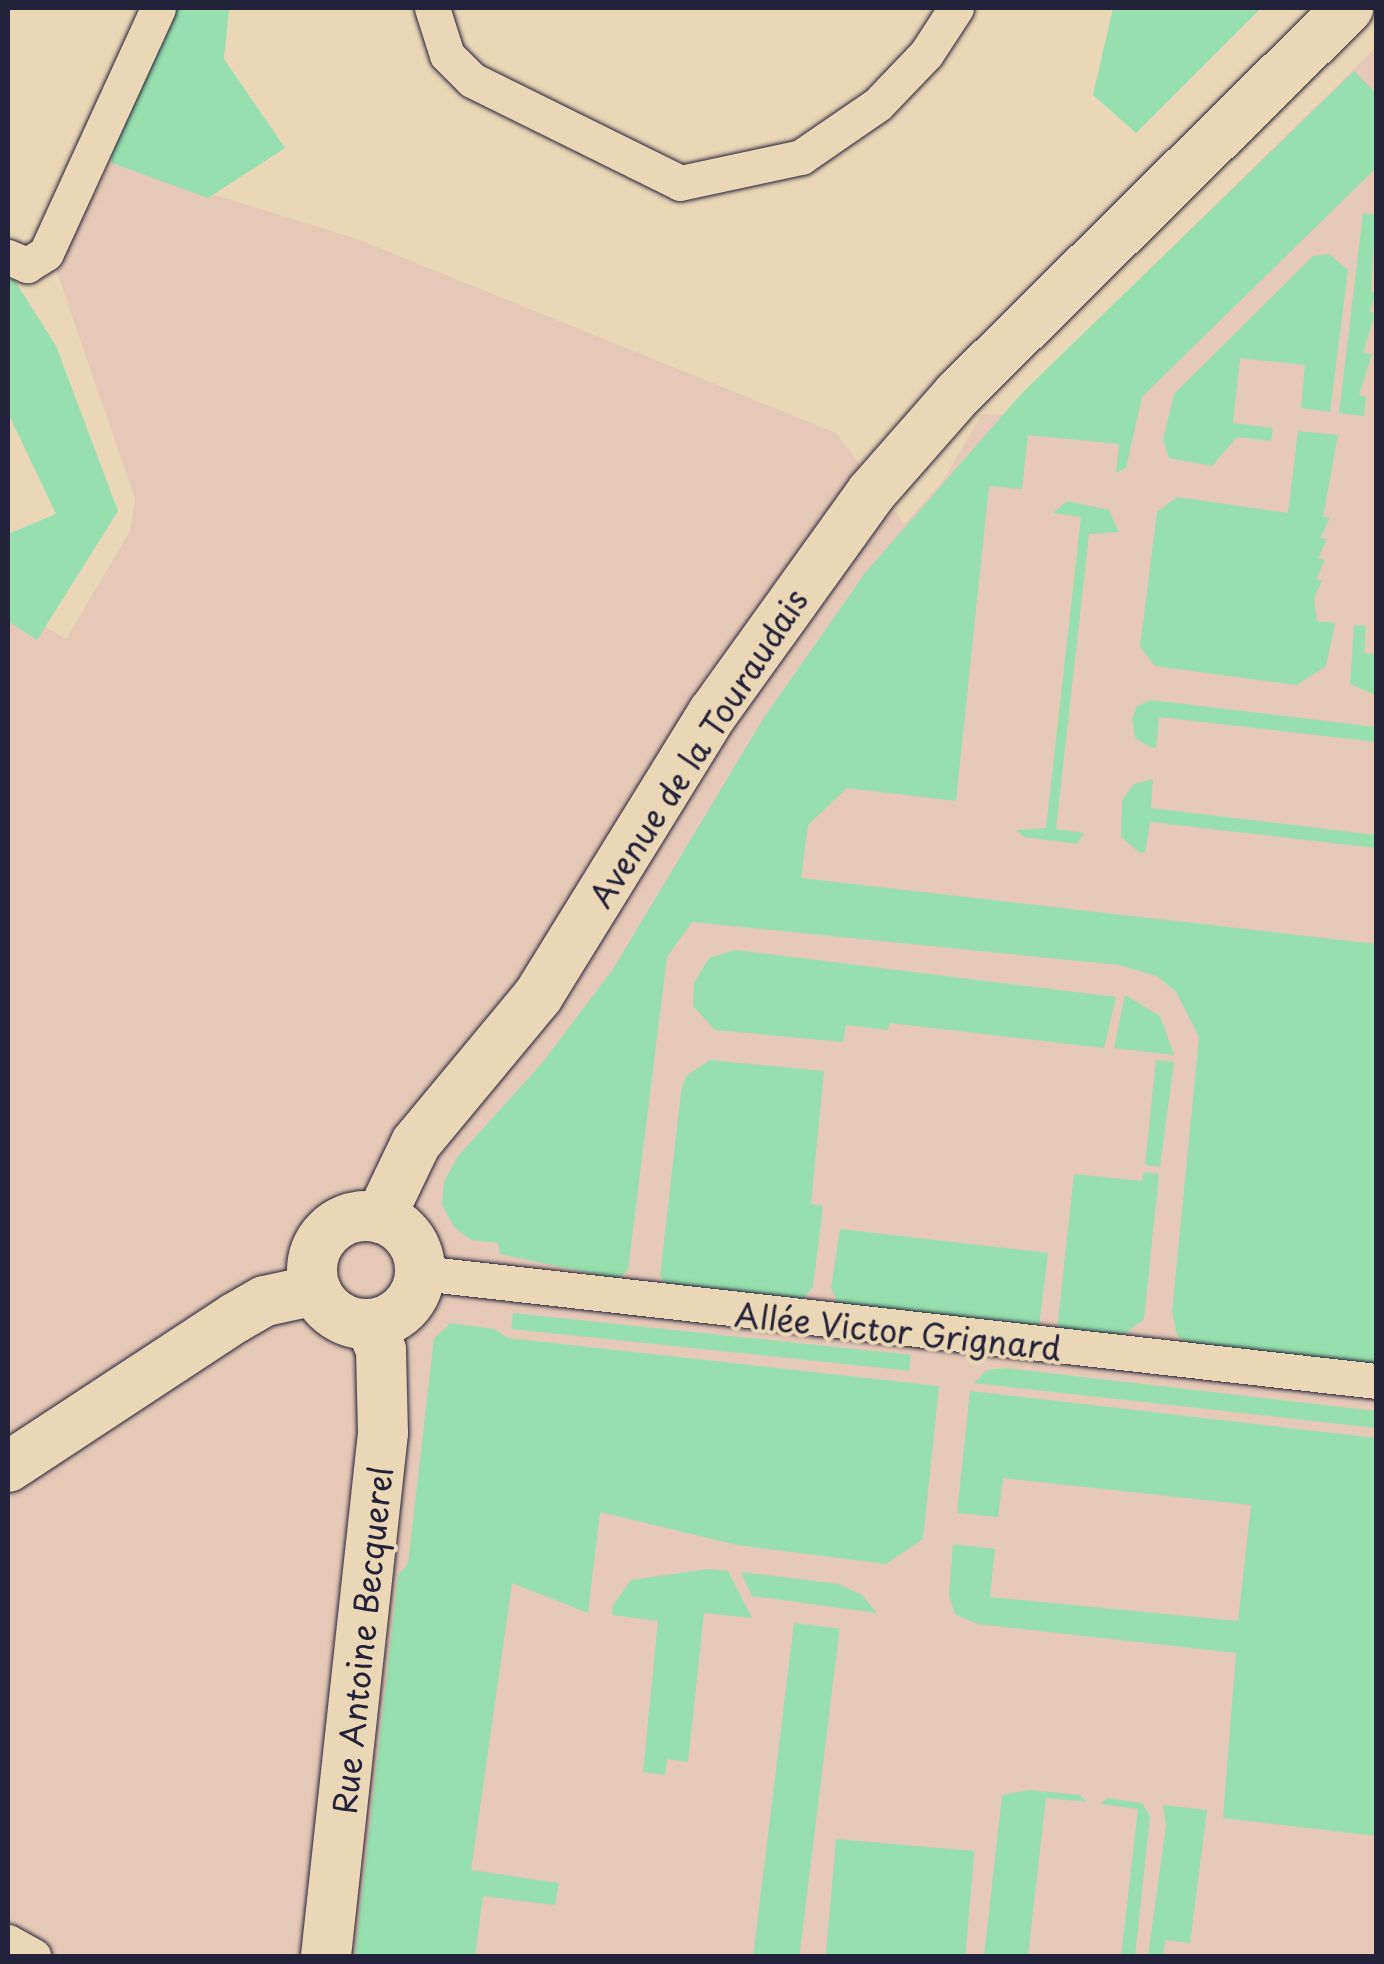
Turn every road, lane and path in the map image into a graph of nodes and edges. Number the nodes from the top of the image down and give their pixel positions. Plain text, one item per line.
1 (158, 8) edge
2 (432, 8) edge
3 (956, 8) edge
4 (1348, 8) edge
5 (8, 257) edge
6 (380, 1218) junction
7 (421, 1274) junction
8 (316, 1290) junction
9 (370, 1324) junction
10 (1376, 1381) edge
11 (8, 1467) edge
12 (8, 1942) edge
13 (33, 1956) edge
14 (326, 1956) edge

1 - 5 street
2 - 3 street
4 - 6 main road, Avenue de la Touraudais
6 - 7 main road
6 - 8 main road
7 - 9 main road
7 - 10 street, Allée Victor Grignard
8 - 9 main road
8 - 11 main road
9 - 14 main road, Rue Antoine Becquerel
12 - 13 street

